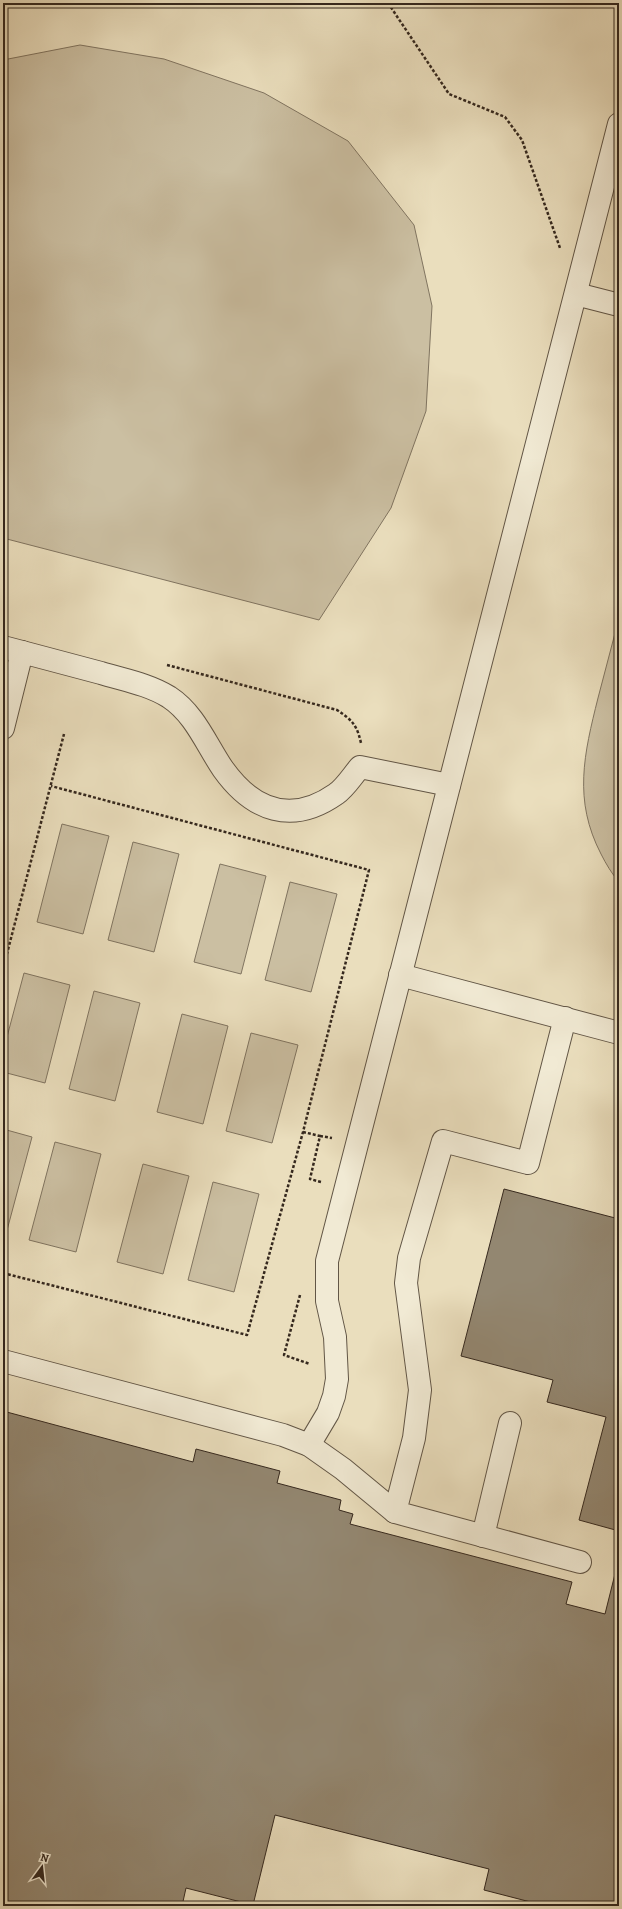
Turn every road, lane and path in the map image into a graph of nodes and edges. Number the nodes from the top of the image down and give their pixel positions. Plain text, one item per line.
1 (388, 3) edge
2 (619, 124) edge
3 (578, 286) junction
4 (619, 305) edge
5 (12, 650) edge
6 (162, 664) dead end
7 (3, 728) edge
8 (64, 734) dead end
9 (360, 767) junction
10 (449, 785) junction
11 (51, 786) junction
12 (3, 969) edge
13 (400, 975) junction
14 (566, 1018) junction
15 (619, 1033) edge
16 (320, 1136) dead end
17 (333, 1138) dead end
18 (3, 1273) edge
19 (3, 1361) edge
20 (510, 1423) dead end
21 (309, 1446) junction
22 (395, 1512) junction
23 (483, 1536) junction
24 (580, 1562) dead end

1 - 3 path
2 - 3 lane
3 - 4 lane
3 - 10 lane
5 - 7 lane
5 - 9 lane
6 - 9 path
8 - 11 path
9 - 10 lane
10 - 13 lane
11 - 12 path
11 - 18 path
13 - 14 lane
13 - 21 lane
14 - 15 lane
14 - 22 lane
16 - 17 path
19 - 21 lane
20 - 23 lane
21 - 22 lane
22 - 23 lane
23 - 24 lane

